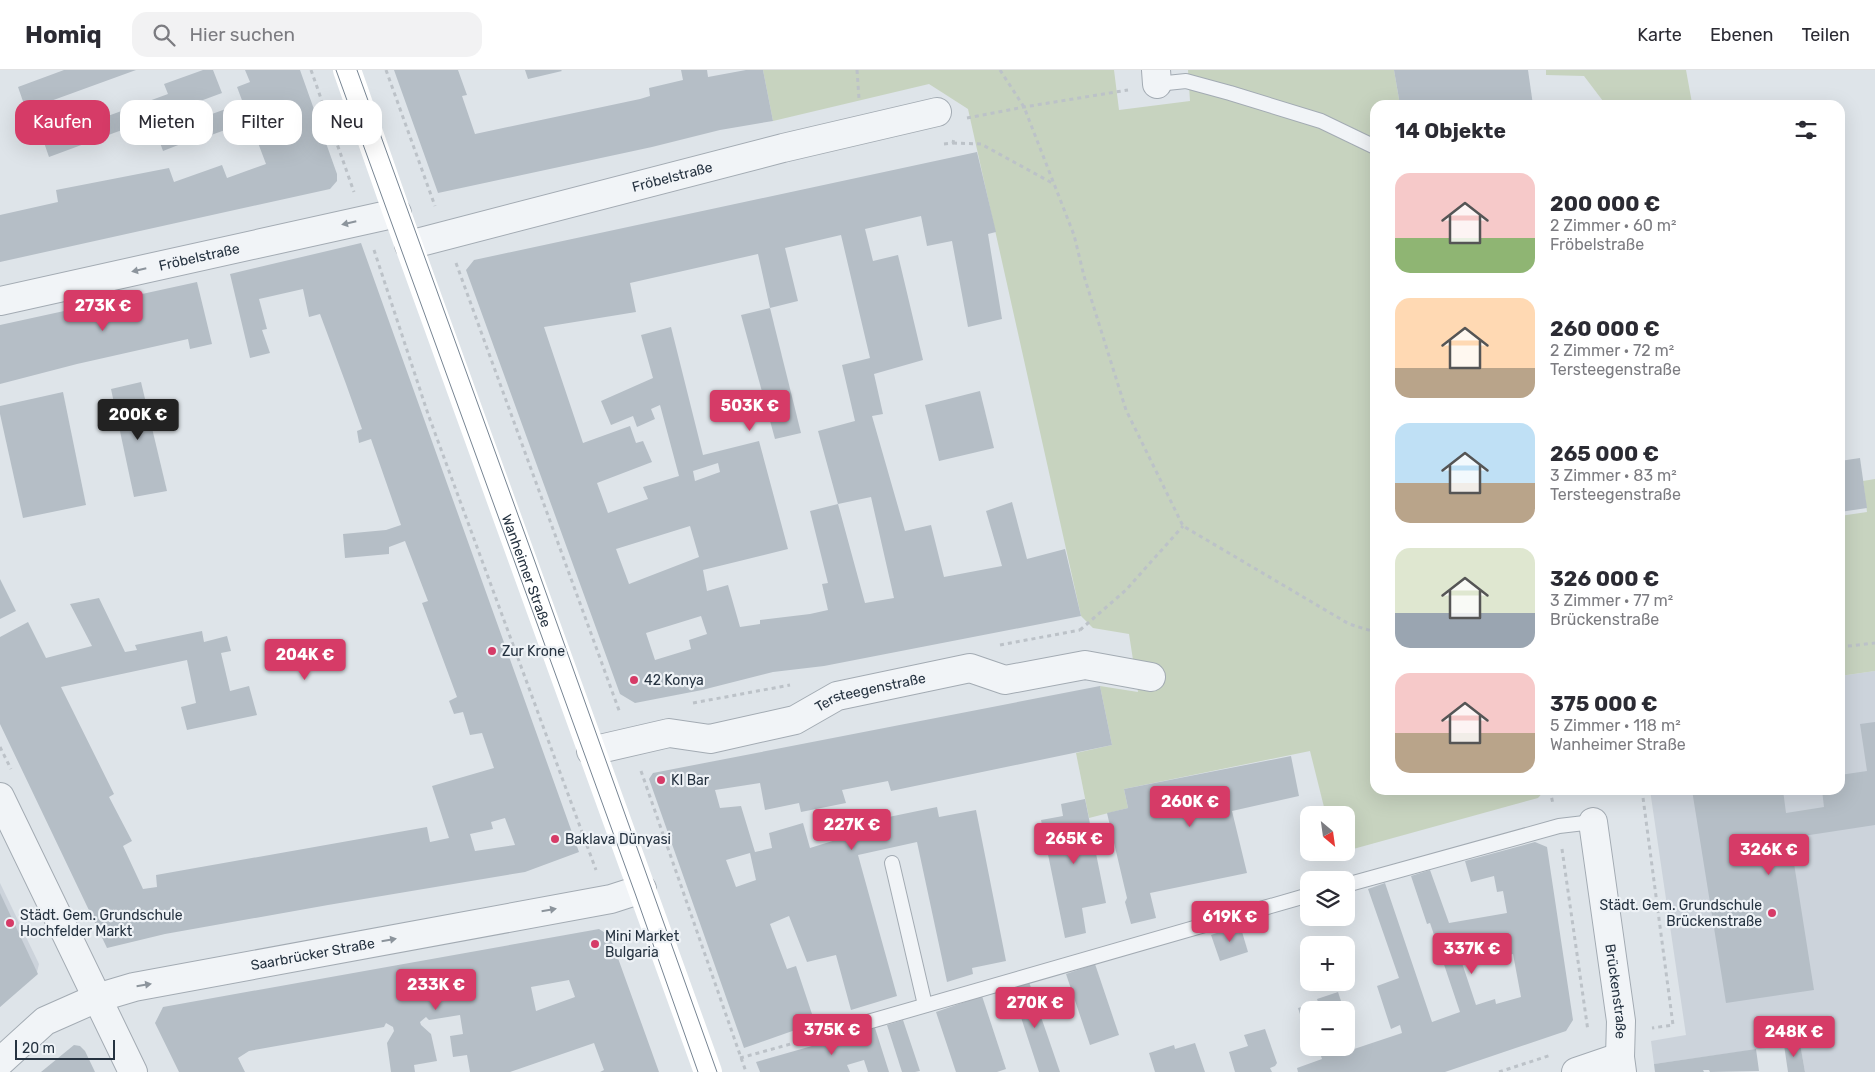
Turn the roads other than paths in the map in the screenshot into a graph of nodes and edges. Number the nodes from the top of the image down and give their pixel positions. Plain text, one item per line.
1 (347, 70) edge
2 (1156, 77) edge
3 (937, 112) road end
4 (1370, 145) edge
5 (397, 213) junction
6 (409, 245) junction
7 (0, 301) edge
8 (1151, 677) dead end
9 (591, 751) junction
10 (0, 797) edge
11 (1593, 822) joint
12 (892, 863) dead end
13 (1355, 883) edge
14 (642, 889) junction
15 (1300, 898) edge
16 (97, 998) junction
17 (924, 1005) junction
18 (819, 1036) road end
19 (0, 1062) edge
20 (1621, 1065) edge
21 (1583, 1070) edge
22 (133, 1072) edge
23 (708, 1072) edge

1 - 5 street, Wanheimer Straße
2 - 4 lane
3 - 6 street, Fröbelstraße
5 - 6 street, Wanheimer Straße
5 -> 7 street, Fröbelstraße
6 - 9 street, Wanheimer Straße
8 - 9 street, Tersteegenstraße
9 - 14 street, Wanheimer Straße
10 - 16 street
11 - 13 lane
11 - 20 street, Brückenstraße
12 - 17 lane
16 -> 14 street, Saarbrücker Straße
14 - 23 street, Wanheimer Straße
15 - 17 lane
16 - 19 street, Saarbrücker Straße
16 - 22 street
17 - 18 lane
20 - 21 street

